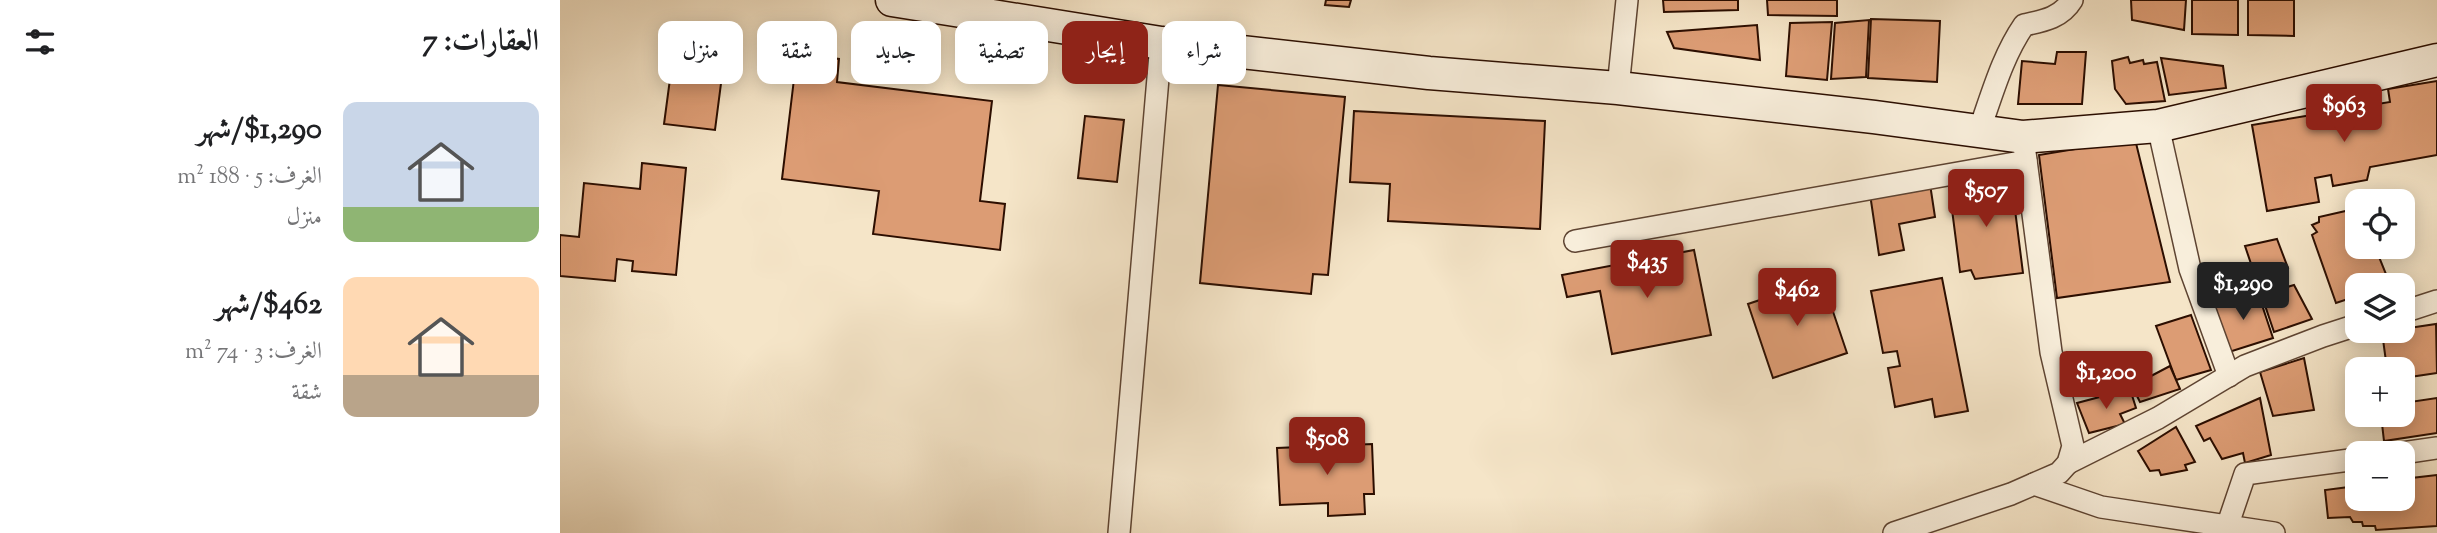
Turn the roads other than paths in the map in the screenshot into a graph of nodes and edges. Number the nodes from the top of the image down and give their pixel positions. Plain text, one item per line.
1 (892, 0) edge
2 (1627, 0) edge
3 (2072, 0) edge
4 (1010, 9) edge
5 (1161, 43) junction
6 (2437, 60) edge
7 (1618, 88) junction
8 (2158, 125) junction
9 (1979, 131) junction
10 (2024, 149) junction
11 (1575, 242) dead end
12 (2437, 301) edge
13 (2415, 308) edge
14 (2345, 329) edge
15 (2229, 376) junction
16 (2437, 448) edge
17 (2415, 451) edge
18 (2345, 461) edge
19 (2068, 463) junction
20 (2035, 484) junction
21 (1928, 527) edge
22 (2192, 527) edge
23 (2227, 527) junction
24 (1119, 533) edge
25 (1894, 533) edge
26 (2274, 533) edge

1 - 4 street
2 - 7 street
3 - 9 street
4 - 5 street
5 - 7 street
5 - 24 street
6 - 8 street
7 - 9 street
8 - 10 street
8 - 15 street
9 - 10 street
10 - 11 street
10 - 19 street
12 - 13 street
14 - 15 street
15 - 19 street
16 - 17 street
18 - 23 street
19 - 20 street
20 - 21 street
20 - 22 street
21 - 25 street
22 - 23 street
23 - 26 street

